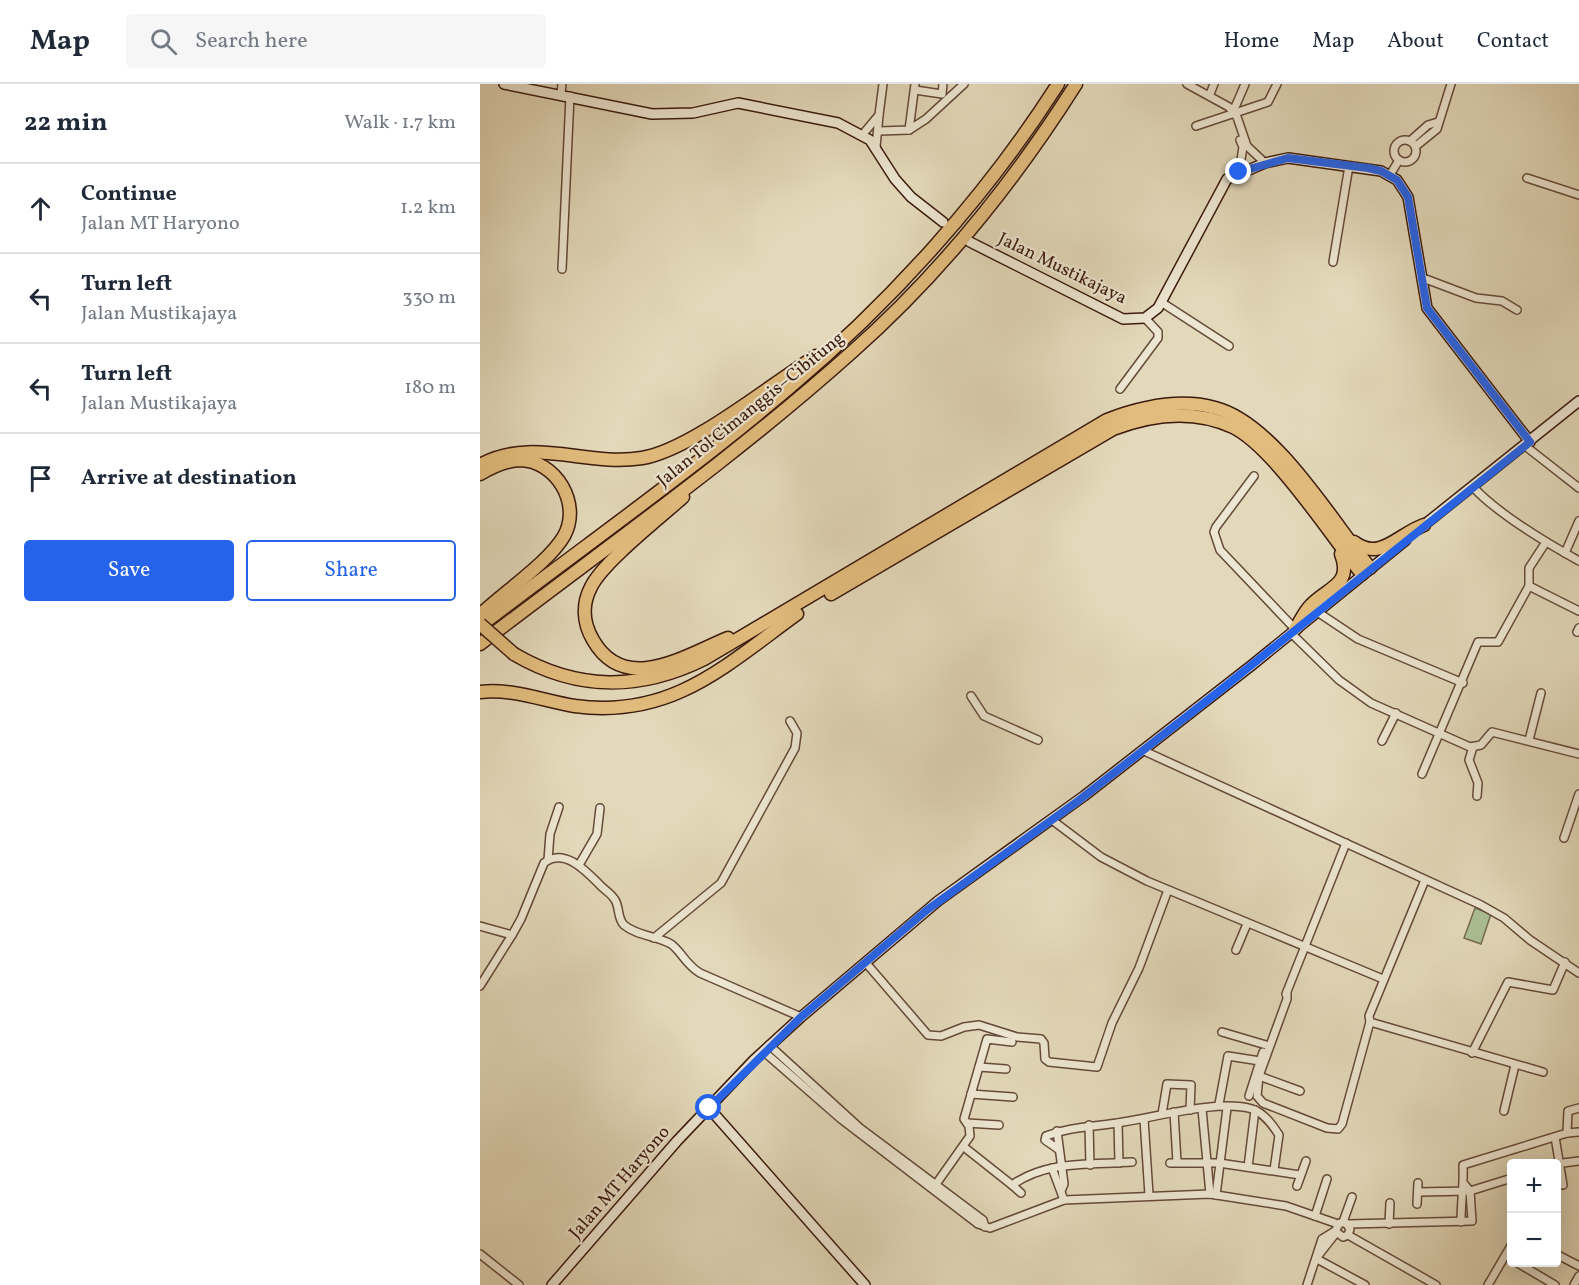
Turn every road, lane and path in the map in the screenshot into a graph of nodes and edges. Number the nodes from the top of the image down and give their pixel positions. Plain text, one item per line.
1 (504, 84) edge
2 (883, 84) edge
3 (943, 84) edge
4 (964, 84) edge
5 (1058, 84) edge
6 (1076, 84) edge
7 (1187, 84) edge
8 (1215, 84) edge
9 (1245, 84) edge
10 (1277, 84) edge
11 (1451, 84) edge
12 (915, 87) edge
13 (564, 91) edge
14 (1210, 94) junction
15 (1234, 113) junction
16 (879, 115) junction
17 (1196, 126) dead end
18 (909, 130) junction
19 (879, 131) junction
20 (863, 135) junction
21 (1413, 143) junction
22 (876, 147) junction
23 (1399, 160) junction
24 (1265, 163) junction
25 (1349, 166) junction
26 (1239, 172) junction
27 (1390, 175) junction
28 (1527, 178) dead end
29 (1579, 195) edge
30 (943, 222) dead end
31 (970, 242) dead end
32 (1333, 262) dead end
33 (562, 269) dead end
34 (1423, 278) junction
35 (1161, 302) junction
36 (1516, 310) dead end
37 (1145, 318) junction
38 (843, 340) junction
39 (1229, 346) dead end
40 (1120, 389) dead end
41 (1579, 401) edge
42 (1247, 429) junction
43 (754, 435) junction
44 (1527, 444) junction
45 (480, 465) edge
46 (480, 474) edge
47 (1254, 476) dead end
48 (1473, 487) junction
49 (1579, 488) edge
50 (1579, 521) edge
51 (1424, 525) junction
52 (1340, 538) junction
53 (1546, 542) junction
54 (1565, 553) junction
55 (1579, 561) edge
56 (1366, 571) junction
57 (1529, 586) junction
58 (1316, 611) junction
59 (1579, 611) edge
60 (797, 614) junction
61 (480, 615) edge
62 (764, 624) junction
63 (480, 625) edge
64 (1293, 631) junction
65 (480, 636) edge
66 (480, 644) edge
67 (511, 657) junction
68 (1463, 683) junction
69 (480, 692) edge
70 (1541, 693) dead end
71 (971, 696) dead end
72 (1396, 713) junction
73 (790, 721) dead end
74 (1441, 734) junction
75 (1038, 740) dead end
76 (1529, 740) junction
77 (1382, 741) dead end
78 (1473, 747) junction
79 (1142, 750) junction
80 (1579, 754) edge
81 (1422, 774) dead end
82 (1579, 794) edge
83 (1477, 796) dead end
84 (559, 807) dead end
85 (600, 808) dead end
86 (1052, 820) junction
87 (1564, 838) dead end
88 (1346, 843) junction
89 (548, 860) junction
90 (579, 865) junction
91 (1425, 880) junction
92 (1168, 890) junction
93 (1246, 924) junction
94 (480, 926) edge
95 (512, 935) junction
96 (654, 938) junction
97 (1305, 949) junction
98 (1236, 950) dead end
99 (1565, 962) junction
100 (866, 963) junction
101 (1579, 973) edge
102 (1383, 979) junction
103 (480, 986) edge
104 (1287, 992) junction
105 (801, 1017) junction
106 (1370, 1022) junction
107 (1222, 1032) dead end
108 (1012, 1042) dead end
109 (1266, 1045) junction
110 (766, 1048) junction
111 (1472, 1053) junction
112 (1260, 1061) junction
113 (1515, 1065) junction
114 (979, 1066) junction
115 (1006, 1069) dead end
116 (1543, 1072) dead end
117 (1259, 1076) junction
118 (1300, 1091) dead end
119 (971, 1094) junction
120 (1249, 1096) dead end
121 (1013, 1097) dead end
122 (1219, 1104) dead end
123 (709, 1108) junction
124 (1227, 1108) junction
125 (1579, 1108) edge
126 (1202, 1109) junction
127 (1190, 1110) junction
128 (1255, 1110) junction
129 (1504, 1111) dead end
130 (1174, 1112) junction
131 (1162, 1114) junction
132 (1144, 1119) junction
133 (1118, 1123) junction
134 (967, 1124) junction
135 (999, 1125) dead end
136 (1089, 1125) junction
137 (1057, 1131) junction
138 (1579, 1132) edge
139 (1567, 1133) junction
140 (1555, 1137) junction
141 (964, 1148) junction
142 (1058, 1149) junction
143 (1557, 1159) edge
144 (1306, 1161) dead end
145 (1579, 1161) edge
146 (1132, 1162) dead end
147 (1205, 1162) junction
148 (1119, 1163) junction
149 (1219, 1163) junction
150 (1561, 1163) edge
151 (1090, 1165) junction
152 (1061, 1166) junction
153 (1248, 1167) junction
154 (1052, 1168) junction
155 (1274, 1170) junction
156 (1300, 1175) junction
157 (1561, 1178) edge
158 (1327, 1179) dead end
159 (1507, 1179) edge
160 (1418, 1183) dead end
161 (1012, 1185) junction
162 (1563, 1185) dead end
163 (1297, 1186) dead end
164 (935, 1187) junction
165 (1062, 1189) junction
166 (1465, 1189) junction
167 (1418, 1192) junction
168 (1021, 1193) dead end
169 (1149, 1195) junction
170 (1213, 1195) junction
171 (1352, 1197) dead end
172 (1064, 1200) junction
173 (1390, 1203) dead end
174 (1417, 1204) dead end
175 (1315, 1216) junction
176 (1461, 1222) junction
177 (1389, 1224) junction
178 (1340, 1227) junction
179 (1348, 1235) junction
180 (480, 1254) edge
181 (1561, 1256) edge
182 (1317, 1258) junction
183 (1507, 1260) edge
184 (1579, 1266) edge
185 (1523, 1267) edge
186 (1579, 1276) edge
187 (1492, 1284) edge
188 (519, 1285) edge
189 (552, 1285) edge
190 (865, 1285) edge
191 (1307, 1285) edge
192 (1365, 1285) edge
193 (1436, 1285) edge
194 (1555, 1285) edge
195 (1574, 1285) edge

1 - 13 street
2 - 16 street
3 - 12 street
4 - 18 street
5 - 38 highway, Jalan Tol Cimanggis–Cibitung
6 - 43 highway, Jalan Tol Cimanggis–Cibitung
7 - 14 street
8 - 14 street
9 - 15 street
10 - 15 street
11 - 21 street
12 - 18 street
13 - 20 street
13 - 33 street
14 - 15 street
15 - 17 street
15 - 24 street
15 - 26 street
16 - 19 street
16 - 20 street
18 - 19 street
19 - 22 street
20 - 22 street
21 - 23 street
21 - 23 street
22 - 30 street
23 - 27 street
24 - 25 street, Jalan Mustikajaya
24 - 26 street, Jalan Mustikajaya
25 - 27 street, Jalan Mustikajaya
25 - 32 street
26 - 35 street, Jalan Mustikajaya
27 - 34 street
28 - 29 street
31 - 37 street, Jalan Mustikajaya
34 - 36 street
34 - 44 street
35 - 37 street, Jalan Mustikajaya
35 - 39 street
37 - 40 street
38 - 45 highway
38 - 63 highway, Jalan Tol Cimanggis–Cibitung
41 - 44 street, Jalan MT Haryono
42 - 52 highway
42 - 60 highway
42 - 62 highway
43 - 62 highway
43 - 66 highway, Jalan Tol Cimanggis–Cibitung
44 - 48 street, Jalan MT Haryono
44 - 49 street
46 - 61 highway
47 - 64 street
48 - 51 street, Jalan MT Haryono
48 - 53 street
50 - 54 street
51 - 52 highway
51 - 56 street, Jalan MT Haryono
52 - 56 highway
52 - 64 highway
53 - 54 street
53 - 57 street
54 - 55 street
56 - 58 street, Jalan MT Haryono
57 - 59 street
57 - 68 street
58 - 64 street, Jalan MT Haryono
58 - 68 street
60 - 67 highway
60 - 69 highway
62 - 67 highway
63 - 67 highway, bridge
64 - 72 street
64 - 79 street, Jalan MT Haryono
65 - 67 highway
68 - 74 street
70 - 76 street
71 - 75 street
72 - 74 street
72 - 77 street
73 - 96 street
74 - 78 street
74 - 81 street
76 - 78 street
76 - 80 street
78 - 83 street
79 - 86 street, Jalan MT Haryono
79 - 88 street
82 - 87 street
84 - 89 street
85 - 90 street
86 - 92 street
86 - 100 street, Jalan MT Haryono
88 - 91 street
88 - 97 street
89 - 90 street
89 - 95 street
90 - 96 street
91 - 99 street
91 - 102 street
92 - 93 street
92 - 100 street
93 - 97 street
93 - 98 street
94 - 95 street
95 - 103 street
96 - 105 street
97 - 102 street
97 - 104 street
99 - 101 street
99 - 111 street
100 - 105 street, Jalan MT Haryono
102 - 106 street
104 - 109 street
104 - 117 street
105 - 110 street, Jalan MT Haryono
106 - 111 street
106 - 117 street
107 - 109 street
108 - 114 street
109 - 112 street
110 - 123 street, Jalan MT Haryono
110 - 164 street
111 - 113 street
112 - 120 street
112 - 122 street
113 - 116 street
113 - 129 street
114 - 115 street
114 - 119 street
117 - 118 street
119 - 121 street
119 - 134 street
123 - 189 street, Jalan MT Haryono
123 - 190 street
124 - 126 street
124 - 128 street
124 - 149 street
125 - 139 street
126 - 127 street
126 - 147 street
127 - 130 street
127 - 131 street
128 - 153 street
128 - 155 street
130 - 131 street
130 - 147 street
131 - 132 street
132 - 133 street
132 - 169 street
133 - 136 street
133 - 148 street
134 - 135 street
134 - 141 street
136 - 137 street
136 - 151 street
137 - 142 street
137 - 142 street
138 - 139 street
139 - 140 street
140 - 143 street
140 - 166 street
141 - 161 street
141 - 164 street
142 - 152 street
144 - 156 street
145 - 150 street
146 - 148 street
147 - 149 street
147 - 170 street
148 - 151 street
149 - 153 street
149 - 170 street
151 - 152 street
152 - 154 street
152 - 165 street
153 - 155 street
154 - 161 street
154 - 165 street
155 - 156 street
156 - 163 street
157 - 162 street
158 - 175 street
159 - 166 street
160 - 167 street
161 - 168 street
164 - 172 street
165 - 172 street
166 - 167 street
166 - 176 street
166 - 176 street
167 - 174 street
169 - 170 street
169 - 172 street
170 - 175 street
171 - 178 street
173 - 177 street
175 - 178 street
176 - 177 street
177 - 178 street
178 - 179 street
178 - 179 street
178 - 182 street
179 - 193 street
180 - 188 street
181 - 184 street
182 - 191 street
182 - 192 street
183 - 187 street
185 - 194 street
186 - 195 street

